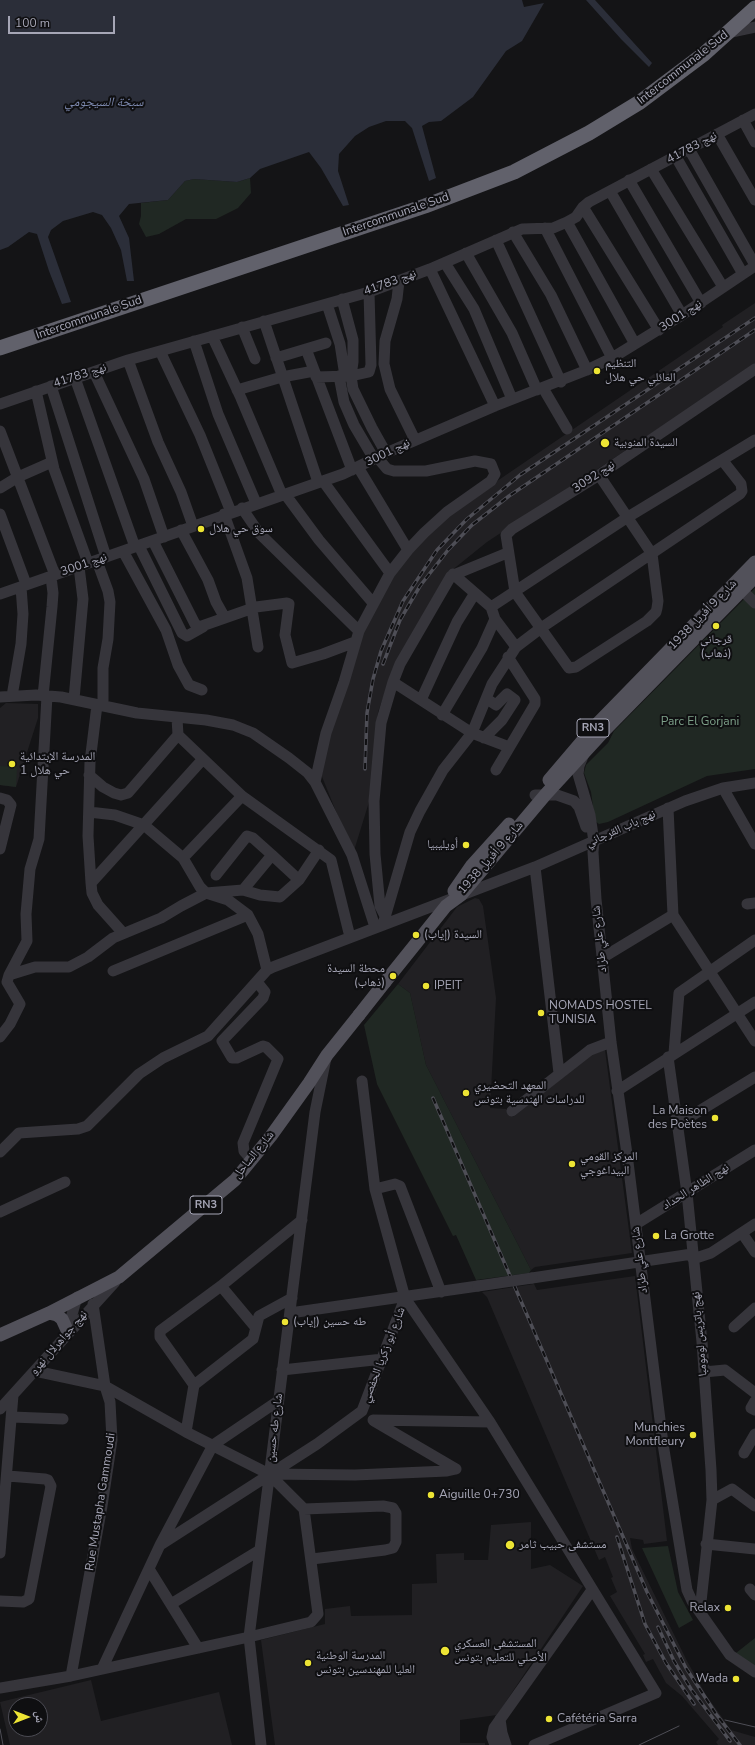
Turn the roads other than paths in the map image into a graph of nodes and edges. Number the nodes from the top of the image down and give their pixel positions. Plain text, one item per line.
1 (749, 0) edge
2 (755, 8) edge
3 (755, 27) edge
4 (728, 33) junction
5 (755, 114) edge
6 (743, 120) junction
7 (717, 134) junction
8 (755, 142) edge
9 (689, 149) junction
10 (676, 157) junction
11 (651, 169) junction
12 (629, 180) junction
13 (610, 191) junction
14 (755, 200) edge
15 (583, 207) junction
16 (567, 222) junction
17 (545, 228) junction
18 (513, 232) junction
19 (496, 240) junction
20 (466, 254) junction
21 (445, 263) junction
22 (755, 265) edge
23 (430, 269) junction
24 (743, 274) junction
25 (399, 281) junction
26 (723, 287) junction
27 (369, 292) junction
28 (342, 299) junction
29 (702, 303) junction
30 (327, 304) junction
31 (682, 315) junction
32 (264, 321) junction
33 (242, 327) junction
34 (659, 330) junction
35 (212, 336) junction
36 (0, 338) edge
37 (194, 341) junction
38 (326, 343) dead end
39 (635, 344) junction
40 (0, 348) edge
41 (306, 349) junction
42 (160, 351) junction
43 (276, 358) junction
44 (612, 358) junction
45 (255, 359) dead end
46 (128, 360) junction
47 (755, 369) edge
48 (588, 370) junction
49 (94, 372) junction
50 (315, 374) junction
51 (345, 376) junction
52 (75, 378) junction
53 (282, 378) junction
54 (561, 382) junction
55 (51, 386) junction
56 (540, 389) junction
57 (237, 390) junction
58 (36, 391) junction
59 (512, 399) junction
60 (0, 404) edge
61 (495, 406) junction
62 (567, 429) dead end
63 (0, 431) edge
64 (415, 440) junction
65 (755, 440) edge
66 (379, 456) junction
67 (723, 460) junction
68 (52, 462) junction
69 (355, 469) junction
70 (598, 474) junction
71 (18, 476) junction
72 (320, 481) junction
73 (0, 488) edge
74 (283, 494) junction
75 (256, 503) junction
76 (242, 508) junction
77 (228, 513) junction
78 (0, 514) edge
79 (628, 517) junction
80 (193, 526) junction
81 (181, 530) junction
82 (164, 537) junction
83 (153, 541) junction
84 (137, 547) junction
85 (408, 550) junction
86 (123, 551) junction
87 (507, 553) junction
88 (652, 554) junction
89 (92, 562) junction
90 (755, 562) edge
91 (390, 573) junction
92 (453, 574) junction
93 (53, 576) junction
94 (755, 577) edge
95 (24, 586) junction
96 (1, 589) edge
97 (742, 590) junction
98 (515, 592) junction
99 (476, 593) junction
100 (373, 603) junction
101 (755, 603) edge
102 (491, 607) junction
103 (251, 609) junction
104 (225, 618) junction
105 (495, 619) junction
106 (203, 627) junction
107 (541, 628) junction
108 (357, 636) junction
109 (258, 647) dead end
110 (516, 647) junction
111 (508, 657) junction
112 (393, 682) junction
113 (202, 690) dead end
114 (12, 696) junction
115 (45, 696) junction
116 (0, 697) edge
117 (74, 699) junction
118 (487, 699) junction
119 (421, 700) junction
120 (100, 705) junction
121 (442, 715) junction
122 (177, 718) junction
123 (472, 733) junction
124 (178, 735) junction
125 (484, 738) junction
126 (509, 748) junction
127 (585, 754) junction
128 (203, 759) junction
129 (496, 770) dead end
130 (89, 775) junction
131 (315, 782) junction
132 (755, 783) edge
133 (723, 788) junction
134 (541, 795) junction
135 (242, 796) junction
136 (0, 798) edge
137 (668, 808) junction
138 (89, 812) junction
139 (144, 824) junction
140 (755, 844) edge
141 (592, 846) junction
142 (0, 849) edge
143 (319, 850) junction
144 (272, 855) junction
145 (183, 858) junction
146 (535, 867) junction
147 (476, 869) junction
148 (216, 875) dead end
149 (299, 880) junction
150 (91, 882) junction
151 (489, 883) junction
152 (243, 890) junction
153 (206, 893) junction
154 (452, 900) junction
155 (248, 915) junction
156 (673, 915) junction
157 (381, 923) junction
158 (123, 933) junction
159 (350, 937) junction
160 (755, 940) edge
161 (602, 958) junction
162 (267, 970) junction
163 (113, 971) dead end
164 (708, 972) junction
165 (9, 975) junction
166 (257, 982) junction
167 (755, 1002) edge
168 (737, 1013) junction
169 (5, 1023) edge
170 (0, 1037) edge
171 (755, 1041) edge
172 (611, 1042) junction
173 (327, 1055) junction
174 (671, 1055) junction
175 (559, 1073) junction
176 (755, 1077) edge
177 (362, 1081) dead end
178 (309, 1083) junction
179 (617, 1091) junction
180 (512, 1111) dead end
181 (315, 1112) junction
182 (678, 1124) junction
183 (755, 1150) edge
184 (0, 1152) edge
185 (252, 1160) junction
186 (65, 1182) dead end
187 (375, 1188) junction
188 (687, 1193) junction
189 (0, 1212) edge
190 (302, 1220) junction
191 (636, 1224) junction
192 (755, 1224) edge
193 (742, 1233) junction
194 (755, 1252) edge
195 (692, 1256) junction
196 (640, 1262) junction
197 (119, 1277) junction
198 (221, 1286) junction
199 (441, 1292) junction
200 (77, 1297) junction
201 (292, 1298) junction
202 (405, 1298) junction
203 (93, 1304) junction
204 (755, 1308) edge
205 (49, 1313) junction
206 (290, 1313) junction
207 (734, 1327) dead end
208 (256, 1328) junction
209 (0, 1333) edge
210 (67, 1333) junction
211 (382, 1359) junction
212 (282, 1370) junction
213 (34, 1371) junction
214 (704, 1372) junction
215 (194, 1385) junction
216 (105, 1386) junction
217 (755, 1393) edge
218 (13, 1395) junction
219 (278, 1401) junction
220 (755, 1401) edge
221 (0, 1409) edge
222 (755, 1410) edge
223 (362, 1411) junction
224 (12, 1417) junction
225 (63, 1419) dead end
226 (372, 1420) junction
227 (490, 1422) junction
228 (186, 1432) junction
229 (755, 1434) edge
230 (213, 1445) junction
231 (749, 1450) edge
232 (269, 1474) junction
233 (8, 1476) junction
234 (3, 1497) edge
235 (712, 1500) junction
236 (755, 1506) edge
237 (304, 1508) junction
238 (706, 1544) junction
239 (160, 1545) junction
240 (755, 1549) edge
241 (260, 1550) junction
242 (0, 1553) edge
243 (312, 1559) junction
244 (149, 1569) junction
245 (592, 1590) junction
246 (0, 1601) edge
247 (171, 1604) junction
248 (700, 1611) junction
249 (250, 1637) junction
250 (198, 1648) junction
251 (102, 1668) junction
252 (755, 1672) edge
253 (71, 1676) junction
254 (0, 1688) edge
255 (500, 1719) junction
256 (261, 1745) edge
257 (495, 1745) edge
258 (506, 1745) edge
259 (534, 1745) edge

1 - 36 highway, Intercommunale Sud
2 - 4 highway, Intercommunale Sud
3 - 4 street
4 - 40 highway, Intercommunale Sud
5 - 6 street, نهج 41783
6 - 7 street, نهج 41783
6 - 8 street
7 - 9 street, نهج 41783
7 - 14 street
9 - 10 street, نهج 41783
9 - 22 street
10 - 11 street, نهج 41783
10 - 24 street
11 - 12 street, نهج 41783
11 - 26 street
12 - 13 street, نهج 41783
12 - 29 street
13 - 15 street, نهج 41783
13 - 31 street
15 - 16 street, نهج 41783
15 - 34 street
16 - 17 street, نهج 41783
16 - 39 street
17 - 18 street, نهج 41783
17 - 44 street
18 - 19 street, نهج 41783
18 - 48 street
19 - 20 street, نهج 41783
19 - 54 street
20 - 21 street, نهج 41783
20 - 56 street
21 - 23 street, نهج 41783
21 - 59 street
22 - 24 street, نهج 3001
23 - 25 street, نهج 41783
23 - 61 street
24 - 26 street, نهج 3001
25 - 27 street, نهج 41783
25 - 64 street
26 - 29 street, نهج 3001
27 - 28 street, نهج 41783
27 - 51 street
28 - 30 street, نهج 41783
28 - 51 street
29 - 31 street, نهج 3001
30 - 32 street, نهج 41783
30 - 51 street
31 - 34 street, نهج 3001
32 - 33 street, نهج 41783
32 - 43 street
33 - 35 street, نهج 41783
33 - 45 street
34 - 39 street, نهج 3001
35 - 37 street, نهج 41783
35 - 57 street
37 - 42 street, نهج 41783
37 - 75 street
38 - 41 street
39 - 44 street, نهج 3001
41 - 43 street
41 - 50 street
42 - 46 street, نهج 41783
42 - 77 street
43 - 53 street
44 - 48 street, نهج 3001
46 - 49 street, نهج 41783
46 - 80 street
47 - 70 street, نهج 3092
48 - 54 street, نهج 3001
49 - 52 street, نهج 41783
49 - 82 street
50 - 51 street
50 - 53 street
50 - 69 street
51 - 66 street
51 - 66 street
52 - 55 street, نهج 41783
52 - 84 street
53 - 57 street
53 - 72 street
54 - 56 street, نهج 3001
55 - 58 street, نهج 41783
55 - 89 street
56 - 59 street, نهج 3001
56 - 62 street
57 - 74 street
58 - 60 street, نهج 41783
58 - 68 street
59 - 61 street, نهج 3001
61 - 64 street, نهج 3001
63 - 71 street
64 - 66 street, نهج 3001
65 - 67 street
66 - 69 street, نهج 3001
66 - 85 street
67 - 79 street
67 - 88 street
68 - 71 street
68 - 89 street
69 - 72 street, نهج 3001
69 - 85 street
70 - 79 street
70 - 87 street, نهج 3092
71 - 73 street
71 - 93 street
72 - 74 street, نهج 3001
72 - 91 street
74 - 75 street, نهج 3001
74 - 100 street
75 - 76 street, نهج 3001
76 - 77 street, نهج 3001
76 - 108 street
77 - 80 street, نهج 3001
77 - 103 street
78 - 95 street
79 - 88 street
79 - 98 street
80 - 81 street, نهج 3001
81 - 82 street, نهج 3001
81 - 104 street
82 - 83 street, نهج 3001
83 - 84 street, نهج 3001
83 - 106 street
84 - 86 street, نهج 3001
84 - 106 street
85 - 91 street
86 - 89 street, نهج 3001
86 - 113 street
87 - 92 street
87 - 98 street
88 - 107 street
88 - 107 street
89 - 93 street, نهج 3001
89 - 117 street
89 - 120 street
90 - 134 main road, شارع 9 أفريل 1938 / RN3
91 - 100 street
92 - 99 street
92 - 112 street
93 - 95 street, نهج 3001
93 - 115 street
94 - 97 main road, شارع 9 أفريل 1938 / RN3
95 - 96 street, نهج 3001
95 - 114 street
97 - 101 street
97 - 127 main road, شارع 9 أفريل 1938 / RN3
98 - 102 street
98 - 107 street
99 - 102 street
99 - 119 street
100 - 108 street
102 - 105 street
103 - 104 street
103 - 108 street
103 - 109 street
104 - 106 street
105 - 110 street
105 - 121 street
107 - 110 street
108 - 131 street
110 - 111 street
111 - 118 street
111 - 126 street
112 - 119 street
112 - 157 street
114 - 115 street
114 - 116 street
115 - 117 street
115 - 165 street
117 - 120 street
118 - 123 street
118 - 125 street
119 - 121 street
120 - 122 street
120 - 130 street
121 - 123 street
122 - 124 street
122 - 131 street
123 - 125 street
123 - 157 street
124 - 128 street
124 - 130 street
125 - 126 street
126 - 129 street
127 - 134 main road, شارع 9 أفريل 1938 / RN3
127 - 141 street, شارع علي طراد
128 - 135 street
128 - 139 street
130 - 138 street
131 - 157 street
132 - 133 street, نهج باب القرجاني
133 - 137 street, نهج باب القرجاني
133 - 140 street
134 - 141 street, شارع علي طراد
134 - 147 main road, شارع 9 أفريل 1938 / RN3
135 - 143 street
135 - 145 street
136 - 142 street
137 - 141 street, نهج باب القرجاني
137 - 156 street
138 - 139 street
138 - 150 street
139 - 145 street
139 - 150 street
141 - 146 street, نهج باب القرجاني
141 - 161 street, شارع علي طراد
143 - 149 street
143 - 159 street
144 - 148 street
144 - 149 street
144 - 152 street
145 - 153 street
146 - 151 street, نهج باب القرجاني
146 - 175 street
147 - 151 street
147 - 154 main road, شارع 9 أفريل 1938 / RN3
149 - 152 street
150 - 158 street
151 - 154 street, نهج باب القرجاني
152 - 153 street
153 - 155 street
153 - 158 street
154 - 157 street, نهج باب القرجاني
154 - 173 main road, شارع الساحل / RN3, bridge
155 - 162 street
155 - 163 street
156 - 161 street
156 - 164 street
157 - 159 street, نهج باب القرجاني
158 - 165 street
159 - 162 street, نهج باب القرجاني
160 - 164 street, نهج باتريس لومومبا
161 - 172 street, شارع علي طراد
162 - 166 street
164 - 168 street
164 - 174 street, نهج باتريس لومومبا
165 - 169 street
166 - 184 street
166 - 185 street
167 - 168 street
168 - 171 street
168 - 174 street
169 - 170 street
172 - 175 street
172 - 179 street, شارع علي طراد
173 - 178 main road, شارع الساحل / RN3
173 - 181 street
174 - 179 street
174 - 182 street, نهج باتريس لومومبا
175 - 180 street
176 - 182 street
177 - 187 street
178 - 181 street
178 - 185 main road, شارع الساحل / RN3
179 - 191 street, شارع علي طراد
181 - 190 street, شارع طه حسين
182 - 188 street, نهج باتريس لومومبا
183 - 188 street, نهج الطاهر الحداد
185 - 197 main road, شارع الساحل / RN3
186 - 189 street
187 - 199 street
187 - 202 street
188 - 191 street, نهج الطاهر الحداد
188 - 195 street, نهج باتريس لومومبا
190 - 198 street
190 - 201 street, شارع طه حسين
191 - 196 street, شارع علي طراد
192 - 193 street, شارع أبو زكريا الحفصي
193 - 194 street
193 - 195 street, شارع أبو زكريا الحفصي
195 - 196 street, شارع أبو زكريا الحفصي
195 - 214 street, نهج باتريس لومومبا
196 - 199 street, شارع أبو زكريا الحفصي, bridge
196 - 248 street, شارع علي طراد
197 - 200 main road, شارع الساحل / RN3
197 - 203 street, نهج جواهرلال نهرو
198 - 208 street
198 - 215 street
199 - 202 street, شارع أبو زكريا الحفصي
200 - 205 main road, شارع الساحل / RN3
200 - 210 street
201 - 206 street, شارع طه حسين
201 - 208 street
202 - 206 street
202 - 211 street, شارع أبو زكريا الحفصي
202 - 227 street
203 - 210 street, نهج جواهرلال نهرو
203 - 216 street, Rue Mustapha Gammoudi
204 - 207 street
205 - 209 main road, شارع الساحل / RN3
205 - 210 main road
206 - 212 street, شارع طه حسين
208 - 215 street
210 - 213 street, نهج جواهرلال نهرو
211 - 212 street
211 - 223 street, شارع أبو زكريا الحفصي
212 - 219 street, شارع طه حسين
213 - 216 street
213 - 218 street, نهج جواهرلال نهرو
214 - 217 street
214 - 235 street, نهج باتريس لومومبا
215 - 228 street
216 - 228 street
216 - 253 street, Rue Mustapha Gammoudi
218 - 221 street, نهج جواهرلال نهرو
218 - 224 street
219 - 230 street
219 - 232 street, شارع طه حسين
220 - 222 street
223 - 226 street
223 - 232 street, شارع أبو زكريا الحفصي
224 - 225 street
224 - 233 street
226 - 227 street
226 - 232 street
227 - 245 street
228 - 230 street
229 - 231 street
230 - 232 street
230 - 239 street
232 - 237 street
232 - 239 street, شارع أبو زكريا الحفصي
232 - 241 street, شارع طه حسين
233 - 234 street
233 - 246 street
234 - 242 street
235 - 236 street
235 - 238 street, نهج باتريس لومومبا
237 - 243 street
237 - 243 street
238 - 240 street
238 - 248 street, نهج باتريس لومومبا
239 - 244 street
241 - 247 street
241 - 249 street, شارع طه حسين
243 - 249 street
244 - 247 street
244 - 251 street
245 - 255 street
245 - 259 street
247 - 250 street
248 - 252 street, شارع علي طراد
249 - 250 street
249 - 256 street, شارع طه حسين
250 - 251 street
251 - 253 street
253 - 254 street
255 - 257 street
255 - 258 street

